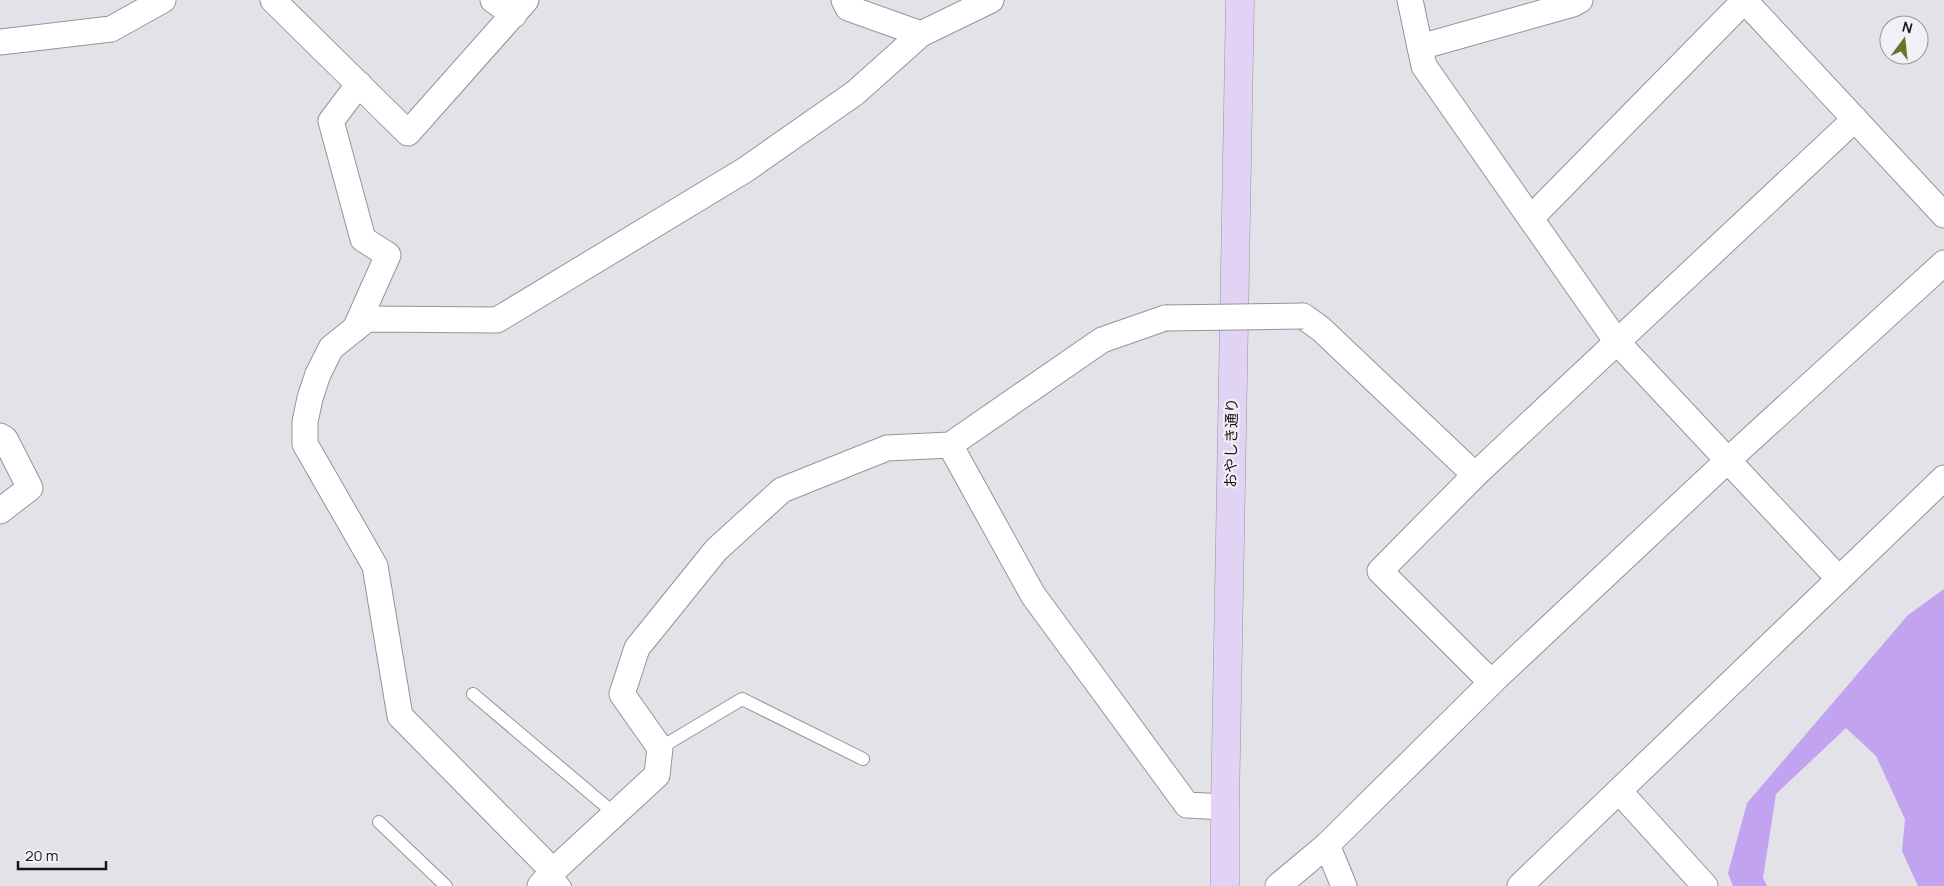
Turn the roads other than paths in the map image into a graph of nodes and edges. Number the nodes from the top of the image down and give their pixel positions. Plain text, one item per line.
1 (163, 0) edge
2 (274, 0) edge
3 (493, 0) edge
4 (844, 0) edge
5 (991, 0) edge
6 (1240, 0) edge
7 (1410, 0) edge
8 (1580, 0) edge
9 (1744, 0) edge
10 (520, 7) edge
11 (921, 34) junction
12 (0, 42) edge
13 (1420, 47) junction
14 (359, 84) junction
15 (1855, 119) junction
16 (1944, 214) edge
17 (1531, 218) junction
18 (1944, 263) edge
19 (355, 329) junction
20 (1618, 342) junction
21 (0, 436) edge
22 (950, 445) junction
23 (1727, 460) junction
24 (1475, 475) junction
25 (1944, 478) edge
26 (0, 511) edge
27 (1839, 579) junction
28 (1491, 682) junction
29 (473, 694) dead end
30 (660, 748) junction
31 (864, 759) dead end
32 (1618, 791) junction
33 (1225, 807) junction
34 (616, 814) junction
35 (379, 822) dead end
36 (1327, 845) junction
37 (552, 881) edge
38 (446, 886) edge
39 (1225, 886) edge
40 (1278, 886) edge
41 (1344, 886) edge
42 (1520, 886) edge
43 (1705, 886) edge

1 - 12 street
2 - 14 street
3 - 10 street
4 - 11 street
5 - 11 street
6 - 33 street, おやしき通り
7 - 13 street
8 - 13 street
9 - 15 street
9 - 17 street
10 - 14 street
11 - 19 street
13 - 17 street
14 - 19 street
15 - 16 street
15 - 20 street
17 - 20 street
18 - 23 street
19 - 37 street
20 - 23 street
20 - 24 street
21 - 26 street
22 - 24 street, bridge
22 - 30 street
22 - 33 street
23 - 27 street
23 - 28 street
24 - 28 street
25 - 27 street
27 - 32 street
28 - 36 street
29 - 34 lane
30 - 31 lane
30 - 34 street
32 - 42 street
32 - 43 street
33 - 39 street, おやしき通り
34 - 37 street
35 - 38 lane
36 - 40 street
36 - 41 street

